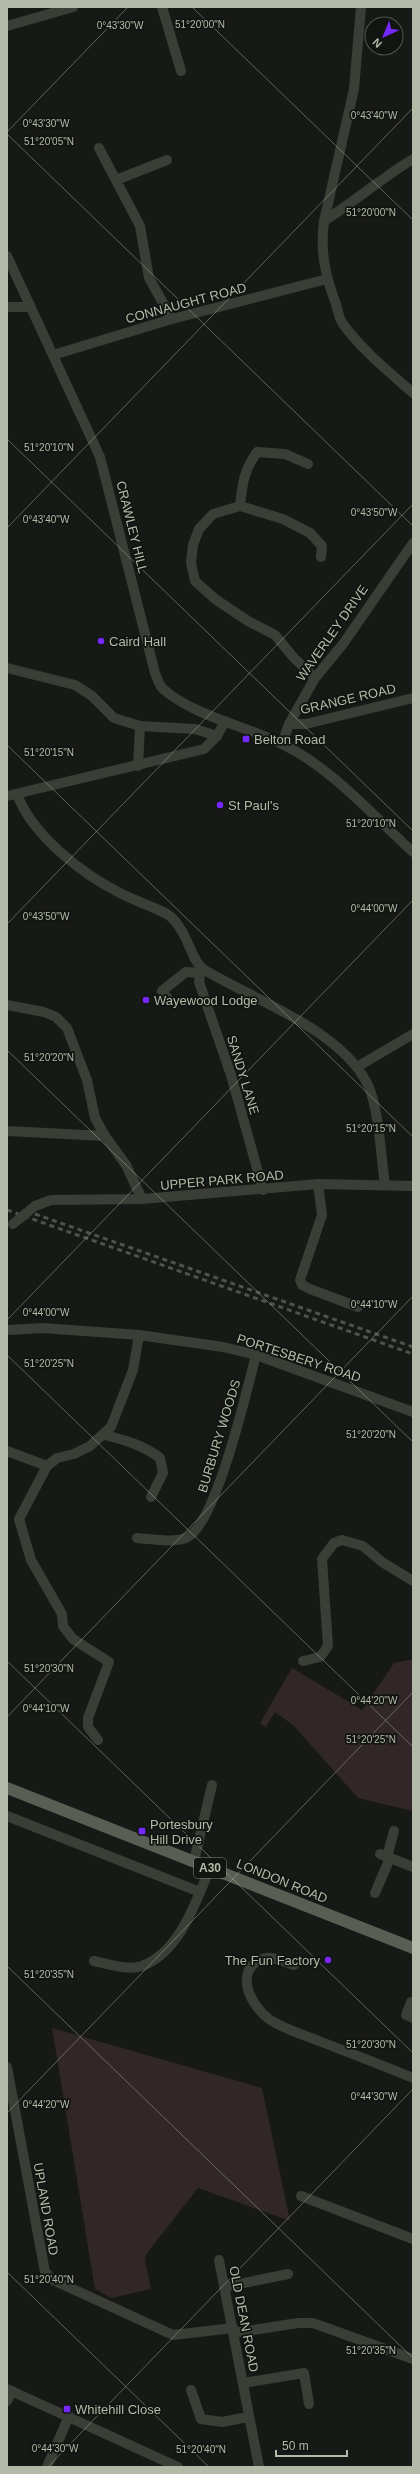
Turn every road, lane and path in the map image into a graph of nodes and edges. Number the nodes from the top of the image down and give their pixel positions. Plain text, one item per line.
1 (73, 7) edge
2 (162, 7) edge
3 (361, 7) edge
4 (7, 26) edge
5 (181, 71) dead end
6 (99, 148) dead end
7 (413, 159) edge
8 (167, 160) dead end
9 (116, 180) junction
10 (324, 221) junction
11 (7, 256) edge
12 (327, 279) junction
13 (7, 307) edge
14 (31, 307) junction
15 (172, 319) junction
16 (53, 355) junction
17 (413, 393) edge
18 (308, 464) dead end
19 (240, 506) junction
20 (413, 543) edge
21 (321, 557) dead end
22 (7, 668) edge
23 (315, 678) junction
24 (413, 698) edge
25 (225, 721) junction
26 (289, 724) junction
27 (140, 726) junction
28 (217, 736) junction
29 (282, 744) junction
30 (138, 766) junction
31 (12, 795) edge
32 (413, 852) edge
33 (201, 970) junction
34 (169, 1000) dead end
35 (7, 1005) edge
36 (413, 1034) edge
37 (357, 1067) junction
38 (7, 1130) edge
39 (105, 1136) junction
40 (318, 1184) junction
41 (385, 1185) junction
42 (413, 1186) edge
43 (263, 1190) junction
44 (142, 1199) junction
45 (10, 1226) edge
46 (358, 1306) dead end
47 (7, 1330) edge
48 (139, 1334) junction
49 (256, 1355) junction
50 (413, 1412) edge
51 (104, 1435) junction
52 (7, 1451) edge
53 (47, 1466) junction
54 (151, 1497) dead end
55 (137, 1538) dead end
56 (413, 1581) edge
57 (303, 1661) dead end
58 (98, 1740) dead end
59 (212, 1785) dead end
60 (7, 1788) edge
61 (7, 1816) edge
62 (394, 1831) dead end
63 (386, 1856) junction
64 (194, 1861) junction
65 (413, 1867) edge
66 (210, 1868) junction
67 (200, 1892) junction
68 (375, 1893) dead end
69 (413, 1948) edge
70 (94, 1961) dead end
71 (294, 1965) dead end
72 (411, 2002) dead end
73 (413, 2018) edge
74 (7, 2068) edge
75 (413, 2078) edge
76 (300, 2196) dead end
77 (413, 2239) edge
78 (219, 2260) dead end
79 (288, 2274) dead end
80 (224, 2287) junction
81 (233, 2331) junction
82 (413, 2359) edge
83 (243, 2383) junction
84 (9, 2390) edge
85 (191, 2390) dead end
86 (7, 2401) edge
87 (310, 2404) dead end
88 (69, 2416) junction
89 (248, 2417) junction
90 (47, 2467) edge
91 (178, 2467) edge
92 (259, 2467) edge

1 - 4 street
2 - 5 street
3 - 10 street
6 - 9 street
7 - 10 street
8 - 9 street
9 - 15 street
10 - 12 street
11 - 14 street, CRAWLEY HILL
12 - 15 street, CONNAUGHT ROAD
12 - 17 street
13 - 14 street
14 - 16 street, CRAWLEY HILL
15 - 16 street, CONNAUGHT ROAD
16 - 25 street, CRAWLEY HILL
18 - 19 street
19 - 21 street
19 - 23 street
20 - 23 street, WAVERLEY DRIVE
22 - 27 street
23 - 26 street, WAVERLEY DRIVE
24 - 26 street, GRANGE ROAD
25 - 28 street
25 - 29 street, CRAWLEY HILL
26 - 29 street, WAVERLEY DRIVE
27 - 28 street
27 - 30 street
28 - 30 street
29 - 32 street, CRAWLEY HILL
30 - 31 street
31 - 33 street, SANDY LANE
33 - 34 street
33 - 37 street
33 - 43 street, SANDY LANE
35 - 39 street
36 - 37 street
37 - 41 street
38 - 39 street
39 - 44 street
40 - 41 street, UPPER PARK ROAD
40 - 43 street, UPPER PARK ROAD
40 - 46 street
41 - 42 street, UPPER PARK ROAD
43 - 44 street, UPPER PARK ROAD
44 - 45 street, UPPER PARK ROAD, bridge
47 - 48 street, PORTESBERY ROAD
48 - 49 street, PORTESBERY ROAD
48 - 51 street
49 - 50 street, PORTESBERY ROAD
49 - 55 street, BURBURY WOODS
51 - 53 street
51 - 54 street
52 - 53 street
53 - 58 street
56 - 57 street
59 - 64 street
60 - 64 main road, LONDON ROAD / A30
61 - 67 street
62 - 63 street
63 - 65 street
63 - 68 street
64 - 66 main road, LONDON ROAD / A30
66 - 67 street
66 - 69 main road, LONDON ROAD / A30
67 - 70 street
71 - 75 street
72 - 73 street
74 - 81 street, UPLAND ROAD
76 - 77 street
78 - 80 street, OLD DEAN ROAD
79 - 80 street
80 - 81 street, OLD DEAN ROAD
81 - 82 street, UPLAND ROAD
81 - 83 street, OLD DEAN ROAD
83 - 87 street, OLD DEAN ROAD
83 - 89 street, OLD DEAN ROAD
84 - 86 street
84 - 88 street
85 - 89 street
88 - 90 street
88 - 91 street
89 - 92 street, OLD DEAN ROAD

